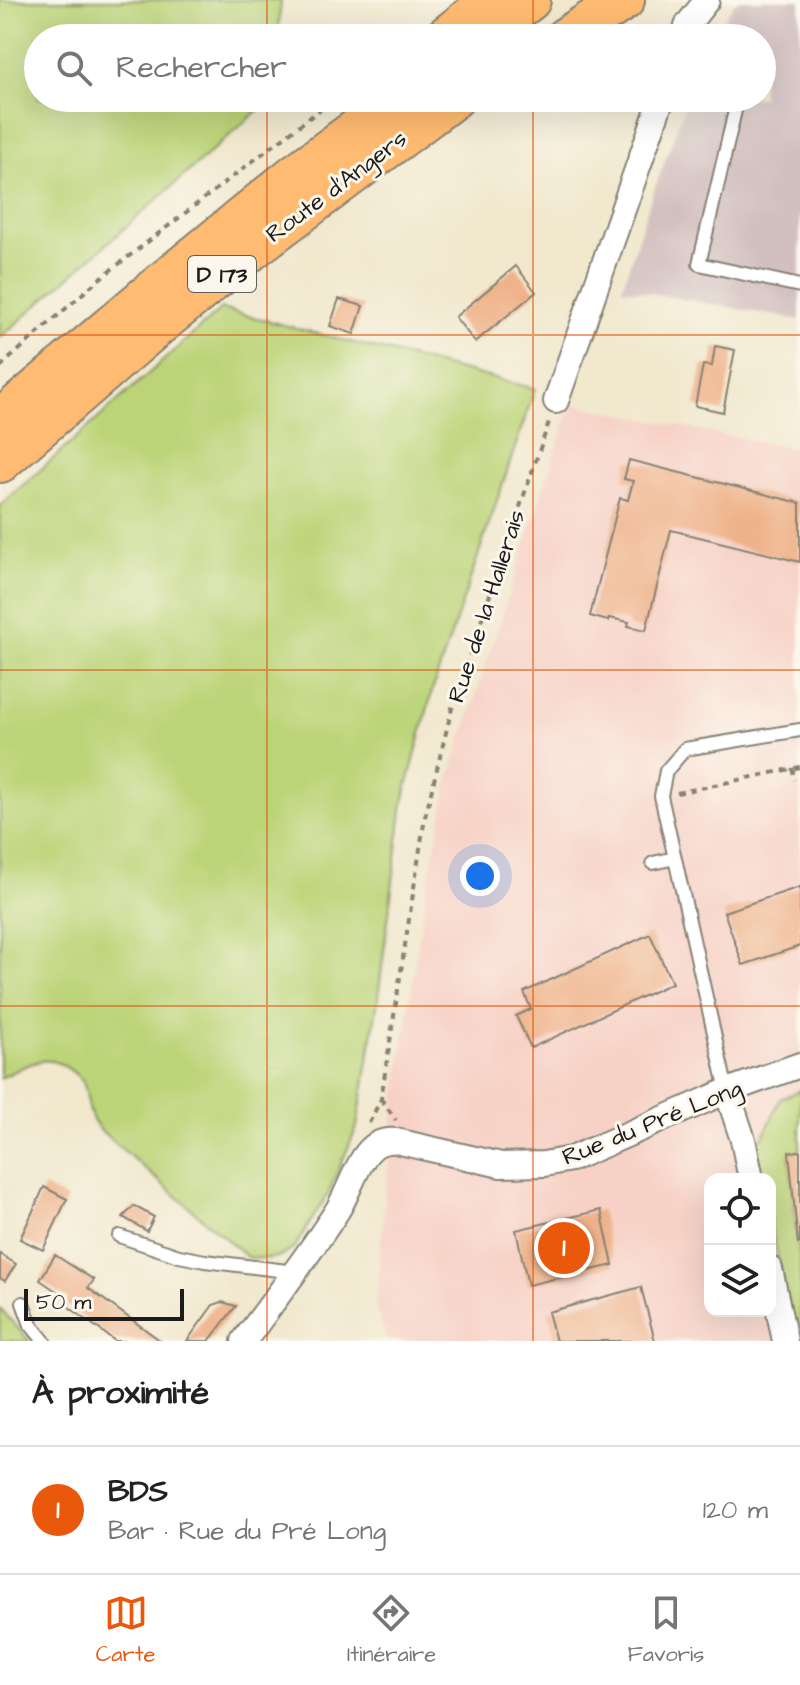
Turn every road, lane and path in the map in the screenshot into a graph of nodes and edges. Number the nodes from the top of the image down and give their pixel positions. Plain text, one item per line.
1 (492, 0) edge
2 (530, 0) edge
3 (584, 0) edge
4 (624, 0) edge
5 (707, 0) edge
6 (462, 24) edge
7 (498, 24) edge
8 (552, 24) edge
9 (587, 24) edge
10 (688, 24) edge
11 (316, 112) edge
12 (350, 112) edge
13 (380, 112) edge
14 (435, 112) edge
15 (657, 112) edge
16 (735, 112) edge
17 (294, 175) junction
18 (800, 286) edge
19 (0, 367) edge
20 (556, 401) joint
21 (0, 420) edge
22 (0, 462) edge
23 (800, 730) edge
24 (800, 767) edge
25 (792, 768) junction
26 (795, 780) dead end
27 (661, 796) junction
28 (675, 858) junction
29 (653, 863) dead end
30 (800, 1065) edge
31 (727, 1091) junction
32 (366, 1129) dead end
33 (750, 1173) edge
34 (119, 1236) dead end
35 (295, 1272) junction
36 (776, 1300) edge
37 (23, 1303) dead end
38 (44, 1341) edge
39 (244, 1341) edge
40 (785, 1341) edge

1 - 6 highway
2 - 7 highway
3 - 8 highway
4 - 9 highway
5 - 10 street
11 - 19 path
12 - 17 highway
13 - 17 highway, Route d'Angers / D 173
14 - 22 highway, Route d'Angers / D 173
15 - 20 street
16 - 18 lane
17 - 21 highway, Route d'Angers / D 173
20 - 32 path, Rue de la Hallerais
23 - 27 lane
24 - 25 path
25 - 26 path
25 - 27 path
27 - 28 lane
28 - 29 lane
28 - 31 lane
30 - 31 street, Rue du Pré Long
31 - 33 street
31 - 35 street, Rue du Pré Long
34 - 35 lane
35 - 39 street
36 - 40 street
37 - 38 lane

